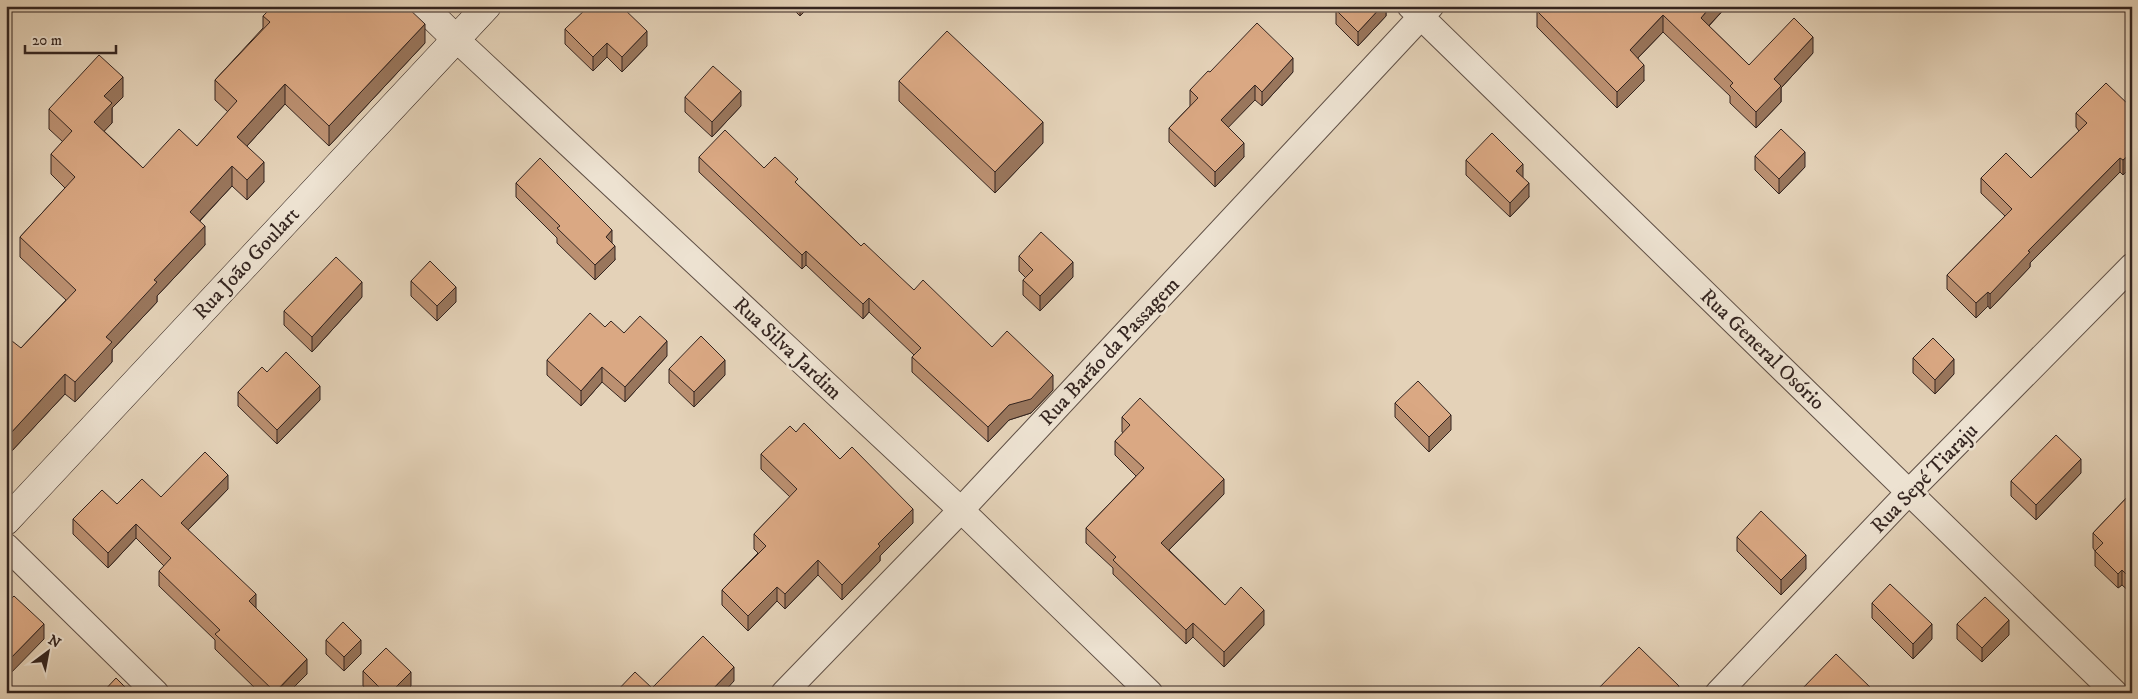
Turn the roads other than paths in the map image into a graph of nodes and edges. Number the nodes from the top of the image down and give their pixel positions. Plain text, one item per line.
1 (422, 6) edge
2 (487, 6) edge
3 (1420, 10) edge
4 (456, 38) junction
5 (2132, 266) edge
6 (1909, 492) junction
7 (961, 510) junction
8 (6, 521) edge
9 (6, 546) edge
10 (156, 693) edge
11 (784, 693) edge
12 (1150, 693) edge
13 (1718, 693) edge
14 (2115, 693) edge

1 - 4 street, Rua Silva Jardim
2 - 4 street, Rua João Goulart
3 - 6 street, Rua General Osório
3 - 7 street, Rua Barão da Passagem
4 - 7 street, Rua Silva Jardim
4 - 8 street, Rua João Goulart
5 - 6 street, Rua Sepé Tiaraju
6 - 13 street, Rua Sepé Tiaraju
6 - 14 street, Rua General Osório
7 - 11 street, Rua Barão da Passagem
7 - 12 street, Rua Silva Jardim
9 - 10 street

